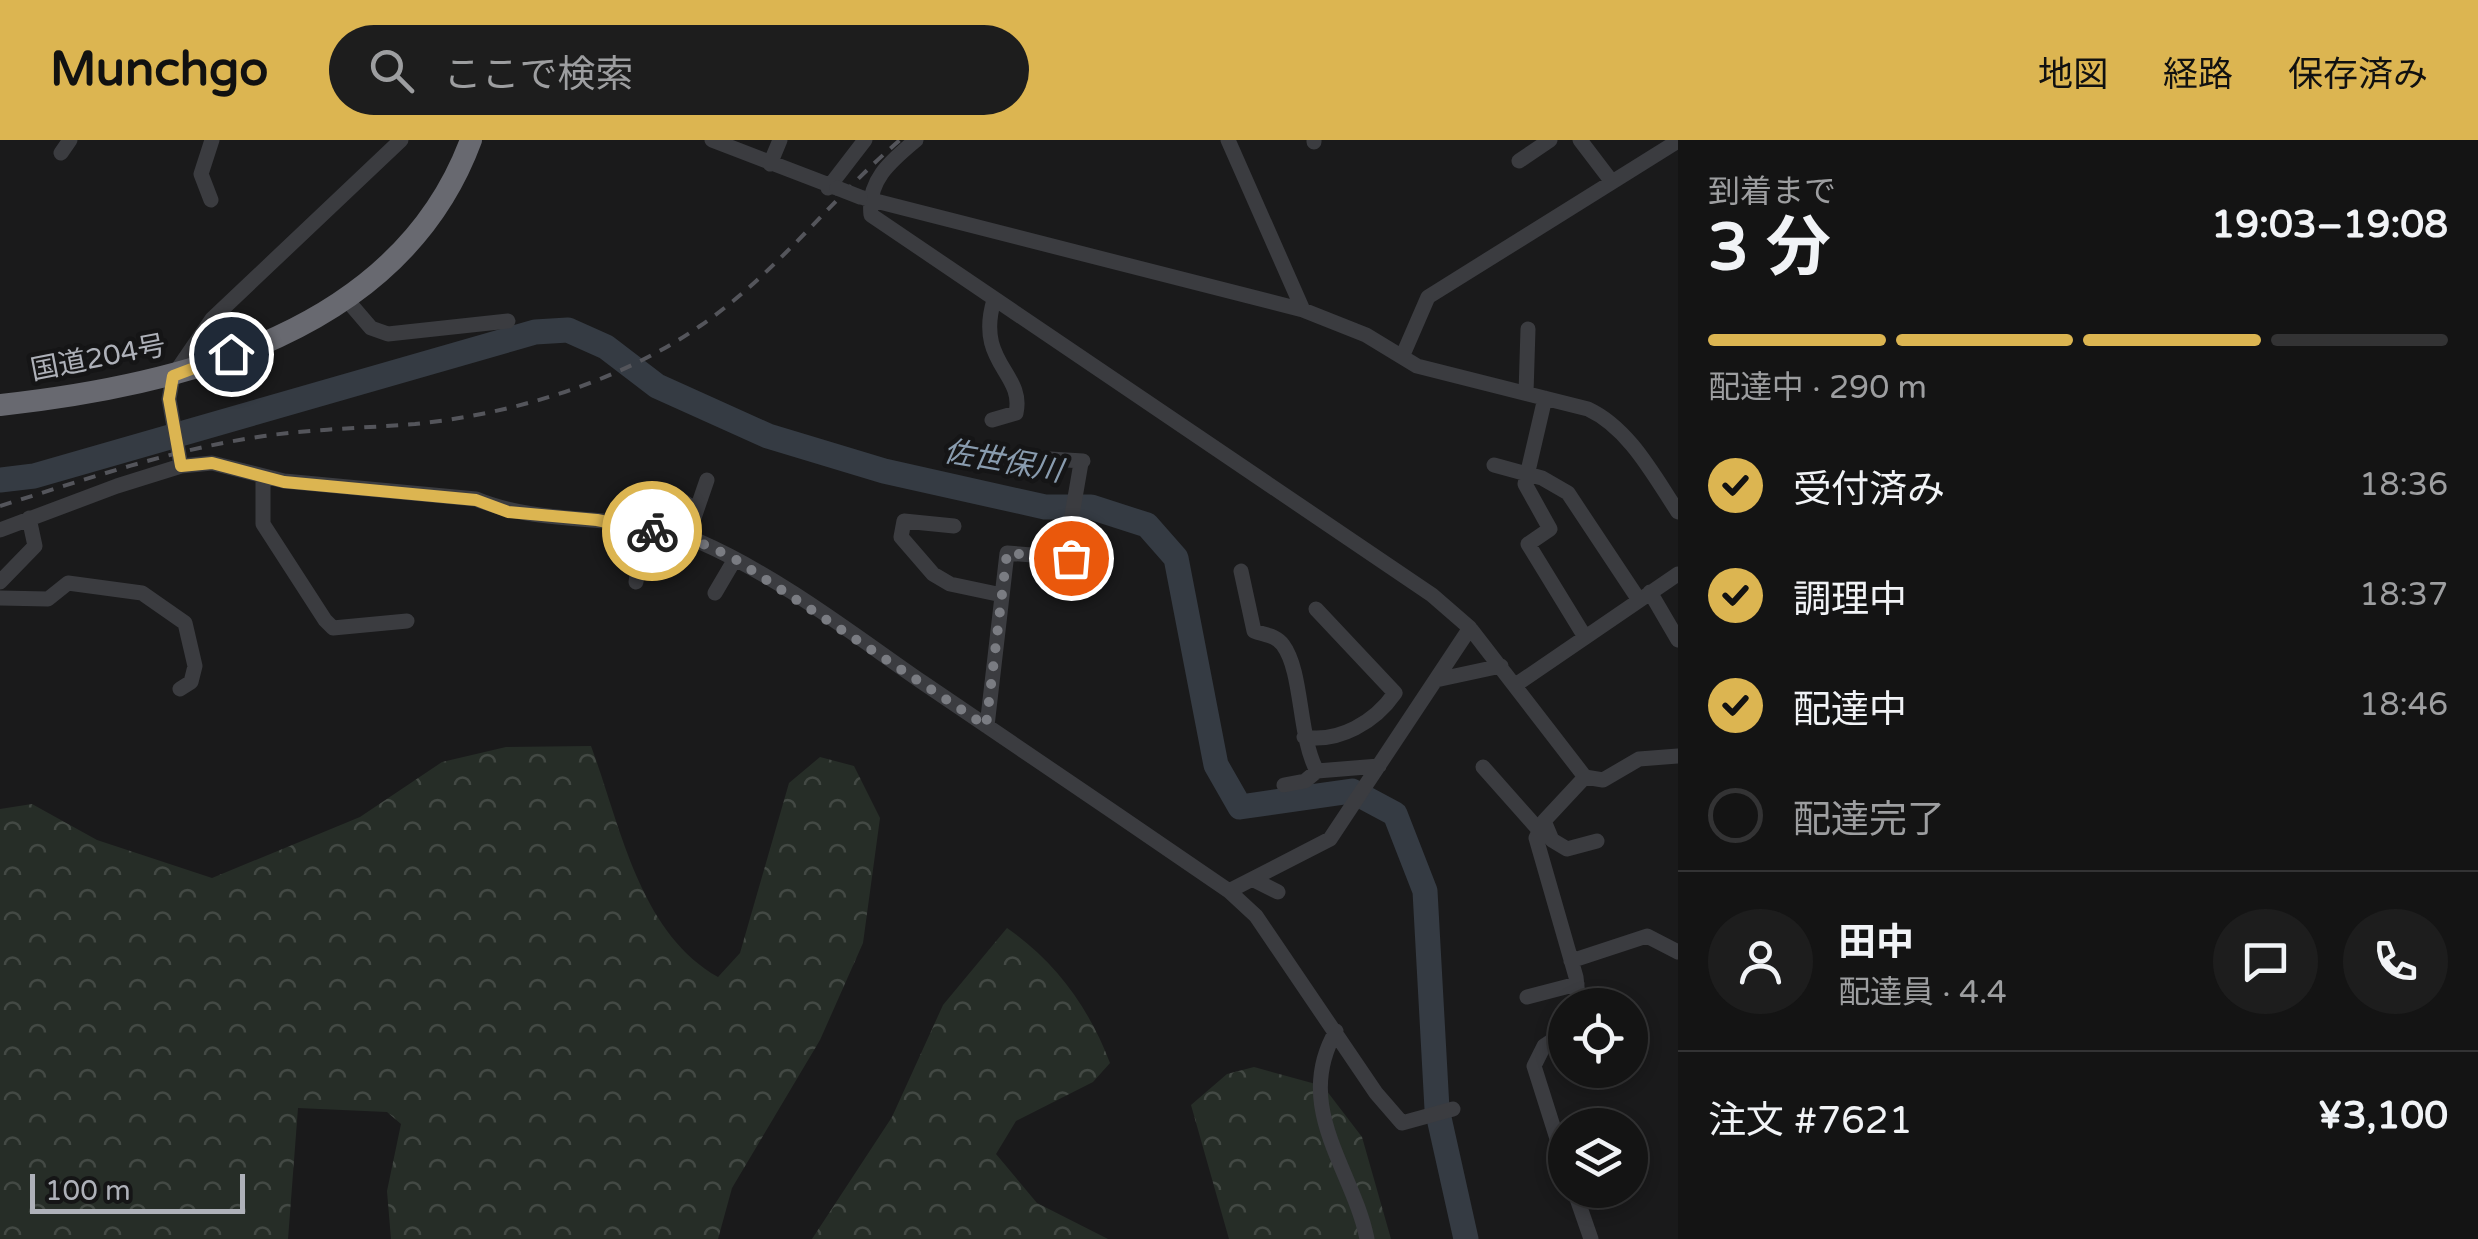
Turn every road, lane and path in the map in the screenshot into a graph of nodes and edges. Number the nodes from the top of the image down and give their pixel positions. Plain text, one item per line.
1 (212, 140) edge
2 (401, 140) edge
3 (471, 140) edge
4 (712, 140) edge
5 (780, 140) edge
6 (866, 140) edge
7 (916, 140) edge
8 (1228, 140) edge
9 (1550, 140) edge
10 (1580, 140) edge
11 (1678, 141) edge
12 (1518, 161) dead end
13 (770, 164) junction
14 (1612, 182) junction
15 (833, 188) junction
16 (864, 198) junction
17 (211, 200) dead end
18 (348, 300) junction
19 (994, 300) junction
20 (1302, 310) junction
21 (508, 322) dead end
22 (1528, 329) dead end
23 (1402, 357) junction
24 (171, 387) junction
25 (1526, 393) junction
26 (1545, 398) junction
27 (0, 405) edge
28 (992, 420) dead end
29 (1050, 459) dead end
30 (181, 466) junction
31 (1494, 466) dead end
32 (1525, 475) junction
33 (264, 478) junction
34 (708, 480) dead end
35 (667, 491) dead end
36 (695, 509) junction
37 (1678, 512) edge
38 (29, 518) junction
39 (954, 526) dead end
40 (644, 529) junction
41 (0, 530) edge
42 (687, 538) junction
43 (735, 559) junction
44 (1241, 570) dead end
45 (1678, 574) edge
46 (641, 578) dead end
47 (0, 582) edge
48 (715, 593) dead end
49 (1002, 594) junction
50 (1645, 596) junction
51 (0, 598) edge
52 (1316, 609) dead end
53 (401, 617) dead end
54 (1470, 628) junction
55 (1584, 637) junction
56 (1678, 640) edge
57 (1501, 666) junction
58 (1436, 680) junction
59 (1517, 684) junction
60 (180, 689) dead end
61 (986, 726) junction
62 (1304, 737) junction
63 (1678, 756) edge
64 (1379, 766) junction
65 (1483, 768) dead end
66 (1318, 771) junction
67 (1586, 777) junction
68 (1284, 785) dead end
69 (1541, 825) junction
70 (1597, 841) dead end
71 (1252, 879) junction
72 (1229, 891) junction
73 (1278, 892) dead end
74 (1678, 952) edge
75 (1571, 960) junction
76 (1577, 984) junction
77 (1577, 988) edge
78 (1527, 997) dead end
79 (1336, 1031) junction
80 (1548, 1043) edge
81 (1452, 1110) dead end
82 (1548, 1110) edge
83 (1580, 1208) edge
84 (1366, 1239) edge
85 (1591, 1239) edge

1 - 17 street
2 - 24 street
3 - 18 highway, 国道204号
4 - 13 street
5 - 13 street
6 - 15 street
7 - 16 street
8 - 20 street
9 - 12 street
10 - 14 street
11 - 14 street
13 - 15 street
14 - 23 street
15 - 16 street, bridge
16 - 19 street
16 - 20 street
18 - 21 street
18 - 24 highway, 国道204号
19 - 28 street
19 - 54 street
20 - 23 street
22 - 25 street
23 - 25 street
24 - 27 highway, 国道204号
24 - 30 street
25 - 26 street
26 - 32 street
26 - 37 street
29 - 49 street
30 - 33 street
30 - 38 street
31 - 32 street
32 - 50 street
32 - 55 street
33 - 40 street
33 - 53 street
34 - 36 street
35 - 36 street
36 - 42 street
38 - 41 street
38 - 47 street
39 - 49 street
40 - 42 street
40 - 46 street
42 - 43 street
43 - 48 street
43 - 61 street
44 - 62 street
45 - 50 street
49 - 61 street
50 - 55 street
50 - 56 street
51 - 60 street
52 - 62 street
54 - 57 street
54 - 58 street
55 - 59 street
57 - 58 street
57 - 59 street
58 - 64 street
59 - 67 street
61 - 72 street
62 - 66 street
63 - 67 street
64 - 66 street
64 - 71 street
65 - 69 street
66 - 68 street
67 - 69 street
69 - 70 street
69 - 75 street
71 - 72 street
71 - 73 street
72 - 79 street
74 - 75 street
75 - 76 street
76 - 77 street
76 - 78 street
79 - 81 street
79 - 84 street
80 - 82 street
83 - 85 street

